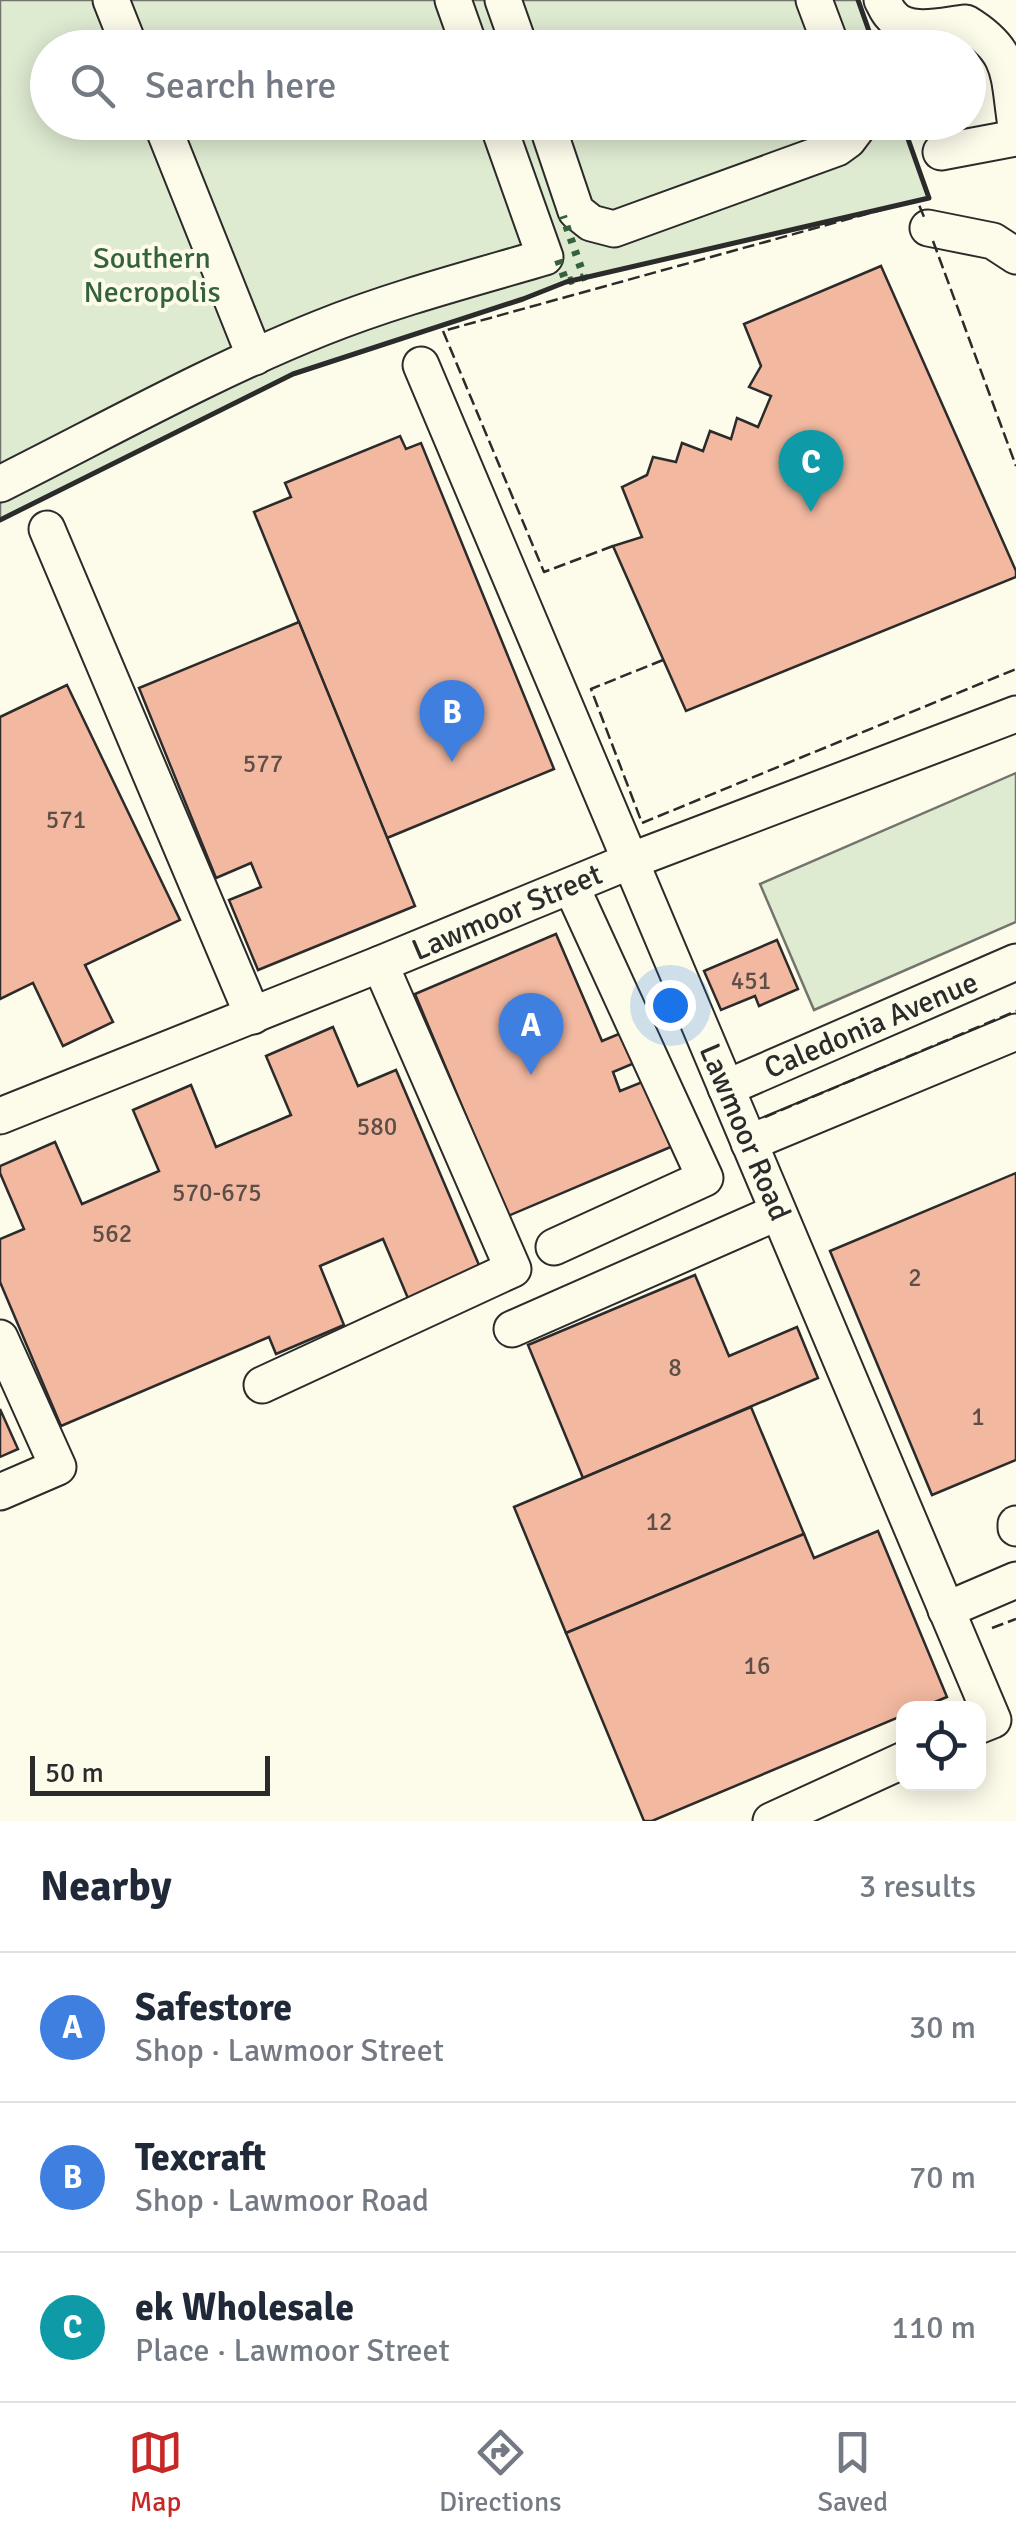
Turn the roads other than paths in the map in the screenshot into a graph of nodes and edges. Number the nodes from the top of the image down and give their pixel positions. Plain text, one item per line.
1 (111, 0) edge
2 (452, 0) edge
3 (504, 0) edge
4 (814, 0) edge
5 (886, 8) edge
6 (123, 30) edge
7 (463, 30) edge
8 (514, 30) edge
9 (825, 30) edge
10 (976, 30) edge
11 (986, 37) edge
12 (1016, 126) edge
13 (1016, 138) edge
14 (168, 140) edge
15 (503, 140) edge
16 (552, 140) edge
17 (848, 140) edge
18 (941, 152) dead end
19 (928, 228) dead end
20 (1016, 256) edge
21 (255, 356) junction
22 (421, 365) dead end
23 (0, 484) edge
24 (47, 529) dead end
25 (1016, 714) edge
26 (630, 860) junction
27 (571, 886) junction
28 (1016, 962) edge
29 (380, 964) junction
30 (252, 1016) junction
31 (1016, 1032) edge
32 (726, 1088) junction
33 (1, 1112) edge
34 (750, 1143) junction
35 (778, 1212) junction
36 (554, 1247) dead end
37 (512, 1329) dead end
38 (0, 1338) edge
39 (262, 1384) dead end
40 (0, 1492) edge
41 (1016, 1580) edge
42 (946, 1610) junction
43 (984, 1701) edge
44 (896, 1764) edge
45 (771, 1821) edge

1 - 6 street
2 - 7 street
3 - 8 street
4 - 9 street
5 - 10 street
11 - 12 street
13 - 18 street
14 - 21 street
15 - 21 street
16 - 17 street
19 - 20 street
21 - 23 street
22 - 26 street, Lawmoor Road
24 - 30 street
25 - 26 street, Lawmoor Street
26 - 27 street, Lawmoor Street
26 - 32 street, Lawmoor Road
27 - 29 street, Lawmoor Street
27 - 36 street
28 - 32 street, Caledonia Avenue
29 - 30 street, Lawmoor Street
29 - 39 street
30 - 33 street, Lawmoor Street
31 - 34 street
32 - 34 street, Lawmoor Road
34 - 35 street, Lawmoor Road
35 - 37 street
35 - 42 street, Lawmoor Road
38 - 40 street
41 - 42 street
42 - 43 street, Lawmoor Road
44 - 45 street

